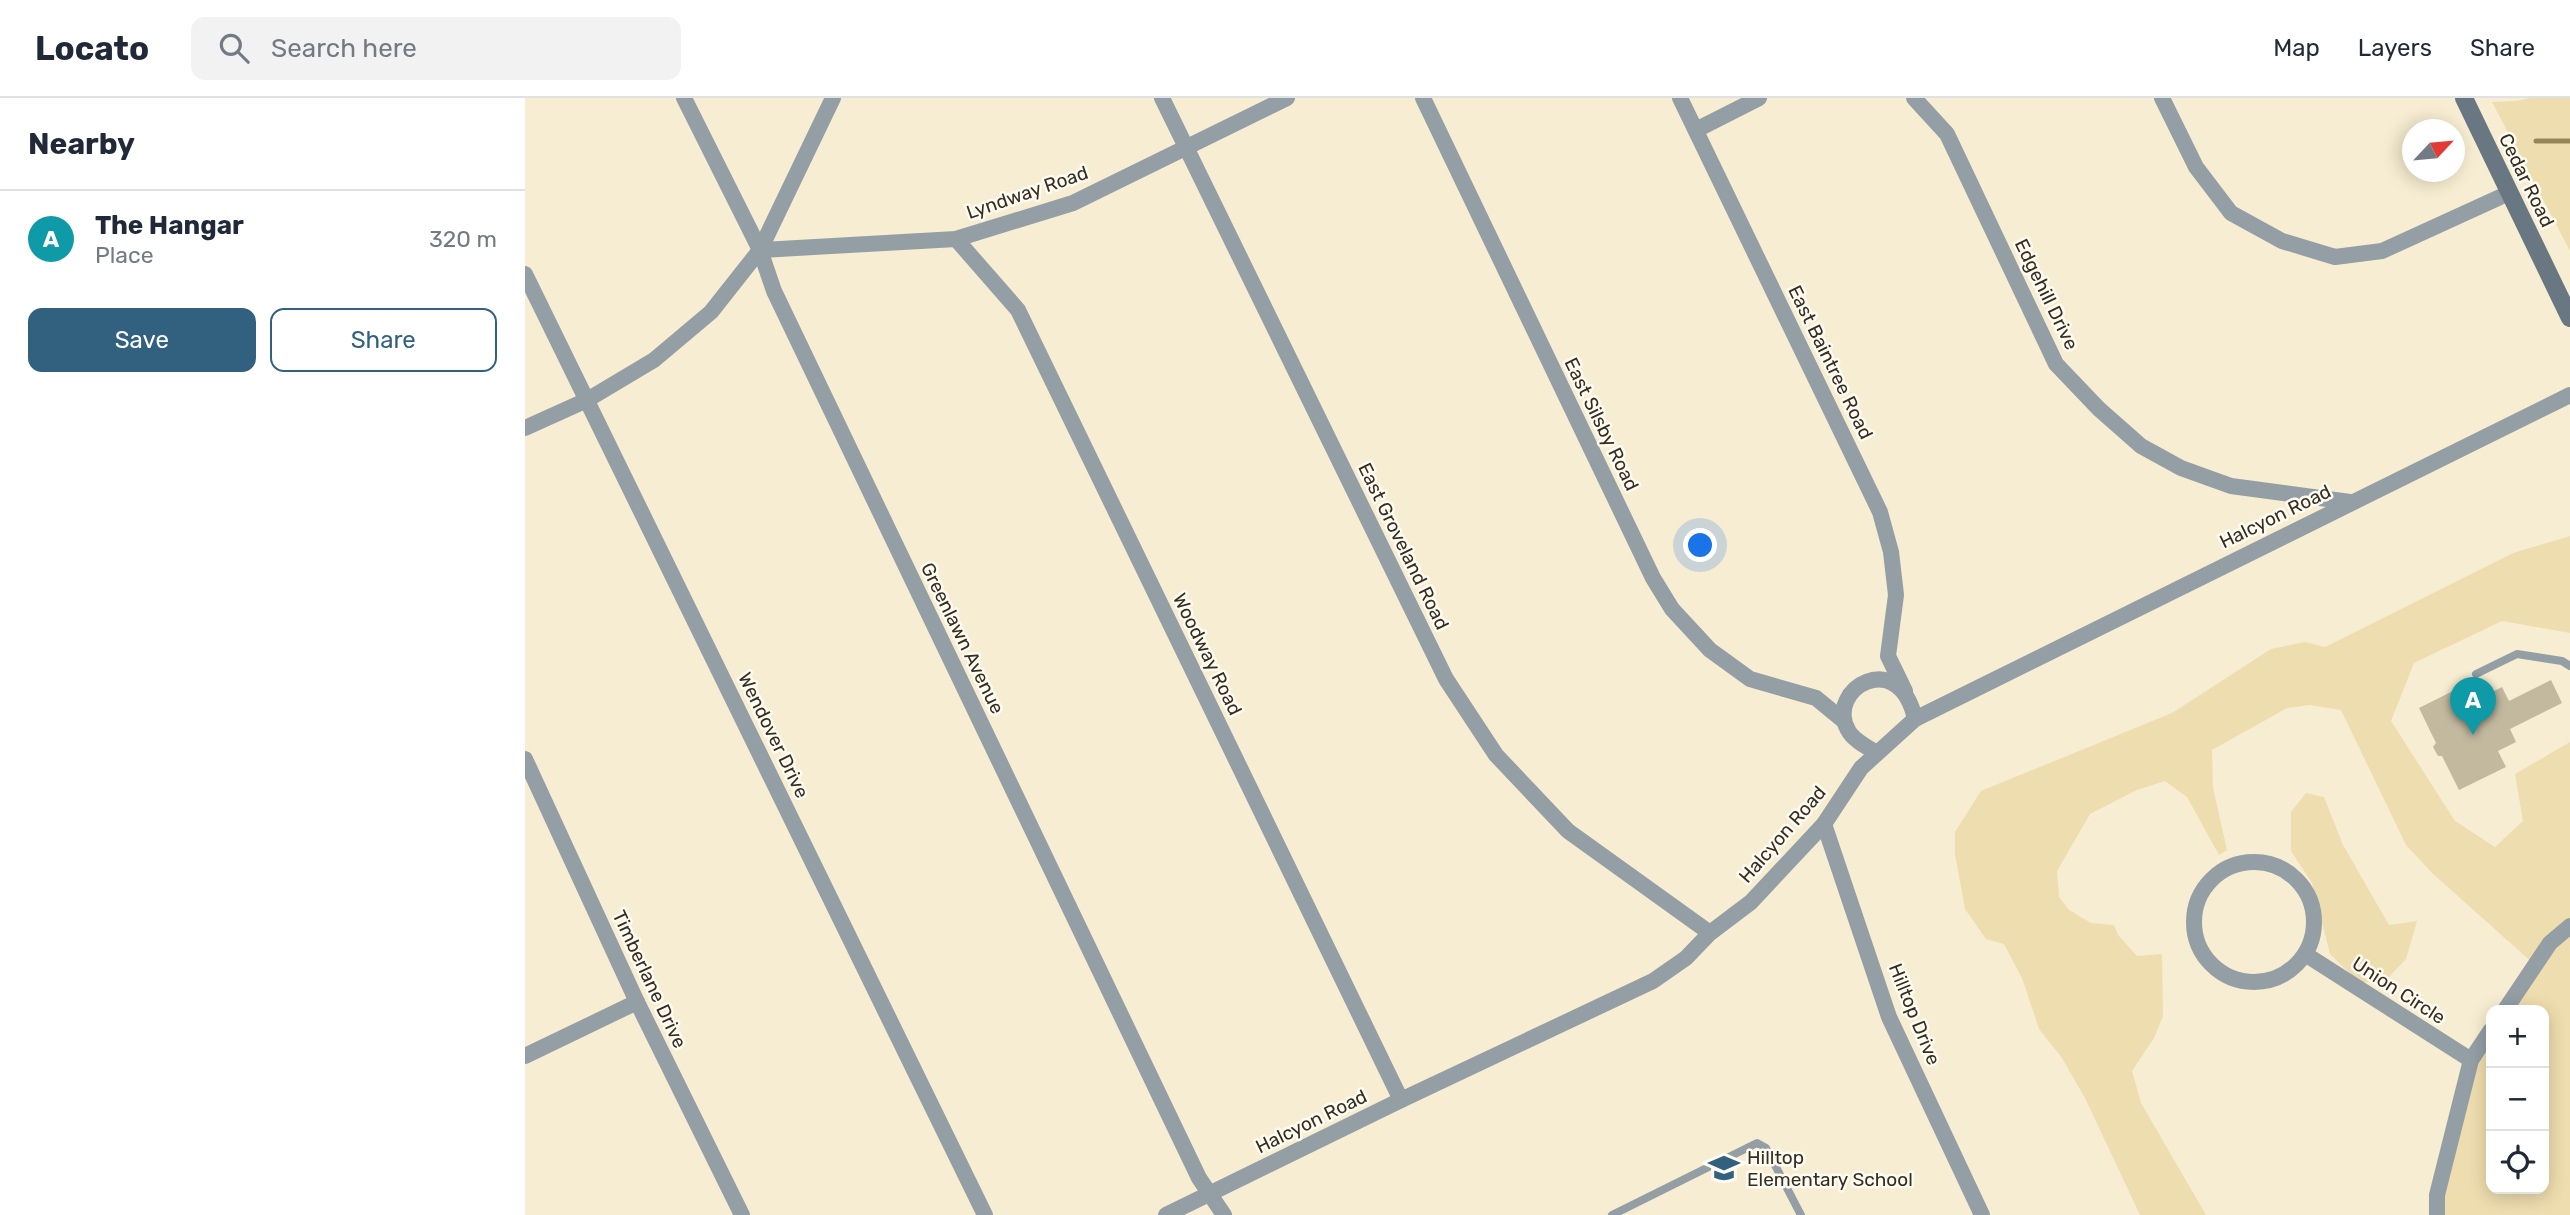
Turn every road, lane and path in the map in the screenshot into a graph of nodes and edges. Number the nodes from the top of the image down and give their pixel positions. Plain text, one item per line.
1 (684, 98) edge
2 (834, 98) edge
3 (1162, 98) edge
4 (1287, 98) edge
5 (1423, 98) edge
6 (1680, 98) edge
7 (1759, 98) edge
8 (1914, 98) edge
9 (2162, 98) edge
10 (2468, 99) edge
11 (1696, 130) junction
12 (1186, 147) junction
13 (2509, 193) junction
14 (956, 239) junction
15 (760, 250) junction
16 (525, 274) edge
17 (2570, 317) edge
18 (2570, 395) edge
19 (587, 400) junction
20 (525, 428) edge
21 (2350, 502) junction
22 (1888, 656) junction
23 (2570, 666) edge
24 (2476, 674) dead end
25 (1859, 686) junction
26 (1905, 691) junction
27 (1816, 698) junction
28 (1915, 719) junction
29 (1844, 721) junction
30 (1877, 753) junction
31 (525, 759) edge
32 (1824, 824) junction
33 (2570, 926) edge
34 (1710, 933) junction
35 (2305, 954) junction
36 (636, 1002) junction
37 (2508, 1005) edge
38 (2486, 1038) edge
39 (525, 1056) edge
40 (2471, 1060) junction
41 (1401, 1100) junction
42 (1211, 1194) junction
43 (1979, 1214) edge
44 (741, 1215) edge
45 (985, 1215) edge
46 (1166, 1215) edge
47 (1224, 1215) edge
48 (1612, 1215) edge
49 (1801, 1215) edge
50 (2437, 1215) edge

1 - 15 street, Greenlawn Avenue
2 - 15 street
3 - 12 street, East Groveland Road
4 - 12 street, Lyndway Road
5 - 27 street, East Silsby Road
6 - 11 street, East Baintree Road
7 - 11 street
8 - 21 street, Edgehill Drive
9 - 13 street
10 - 13 main road, Cedar Road
11 - 22 street, East Baintree Road
12 - 14 street, Lyndway Road
12 - 34 street, East Groveland Road
13 - 17 main road, Cedar Road
14 - 15 street, Lyndway Road
14 - 41 street, Woodway Road
15 - 19 street
15 - 42 street, Greenlawn Avenue
16 - 19 street, Wendover Drive
18 - 21 street, Halcyon Road
19 - 20 street
19 - 45 street, Wendover Drive
21 - 28 street, Halcyon Road
22 - 25 street
22 - 26 street
23 - 24 lane
25 - 26 street
25 - 27 street, East Silsby Road
25 - 29 street
26 - 28 street
27 - 29 street, East Silsby Road
28 - 30 street, Halcyon Road
29 - 30 street
30 - 32 street, Halcyon Road
31 - 36 street, Timberlane Drive
32 - 34 street, Halcyon Road
32 - 43 street, Hilltop Drive
33 - 37 street
34 - 41 street, Halcyon Road
35 - 35 street
35 - 40 street, Union Circle
36 - 39 street
36 - 44 street, Timberlane Drive
38 - 40 street
40 - 50 street
41 - 42 street, Halcyon Road
42 - 46 street, Halcyon Road
42 - 47 street, Greenlawn Avenue
48 - 49 lane

